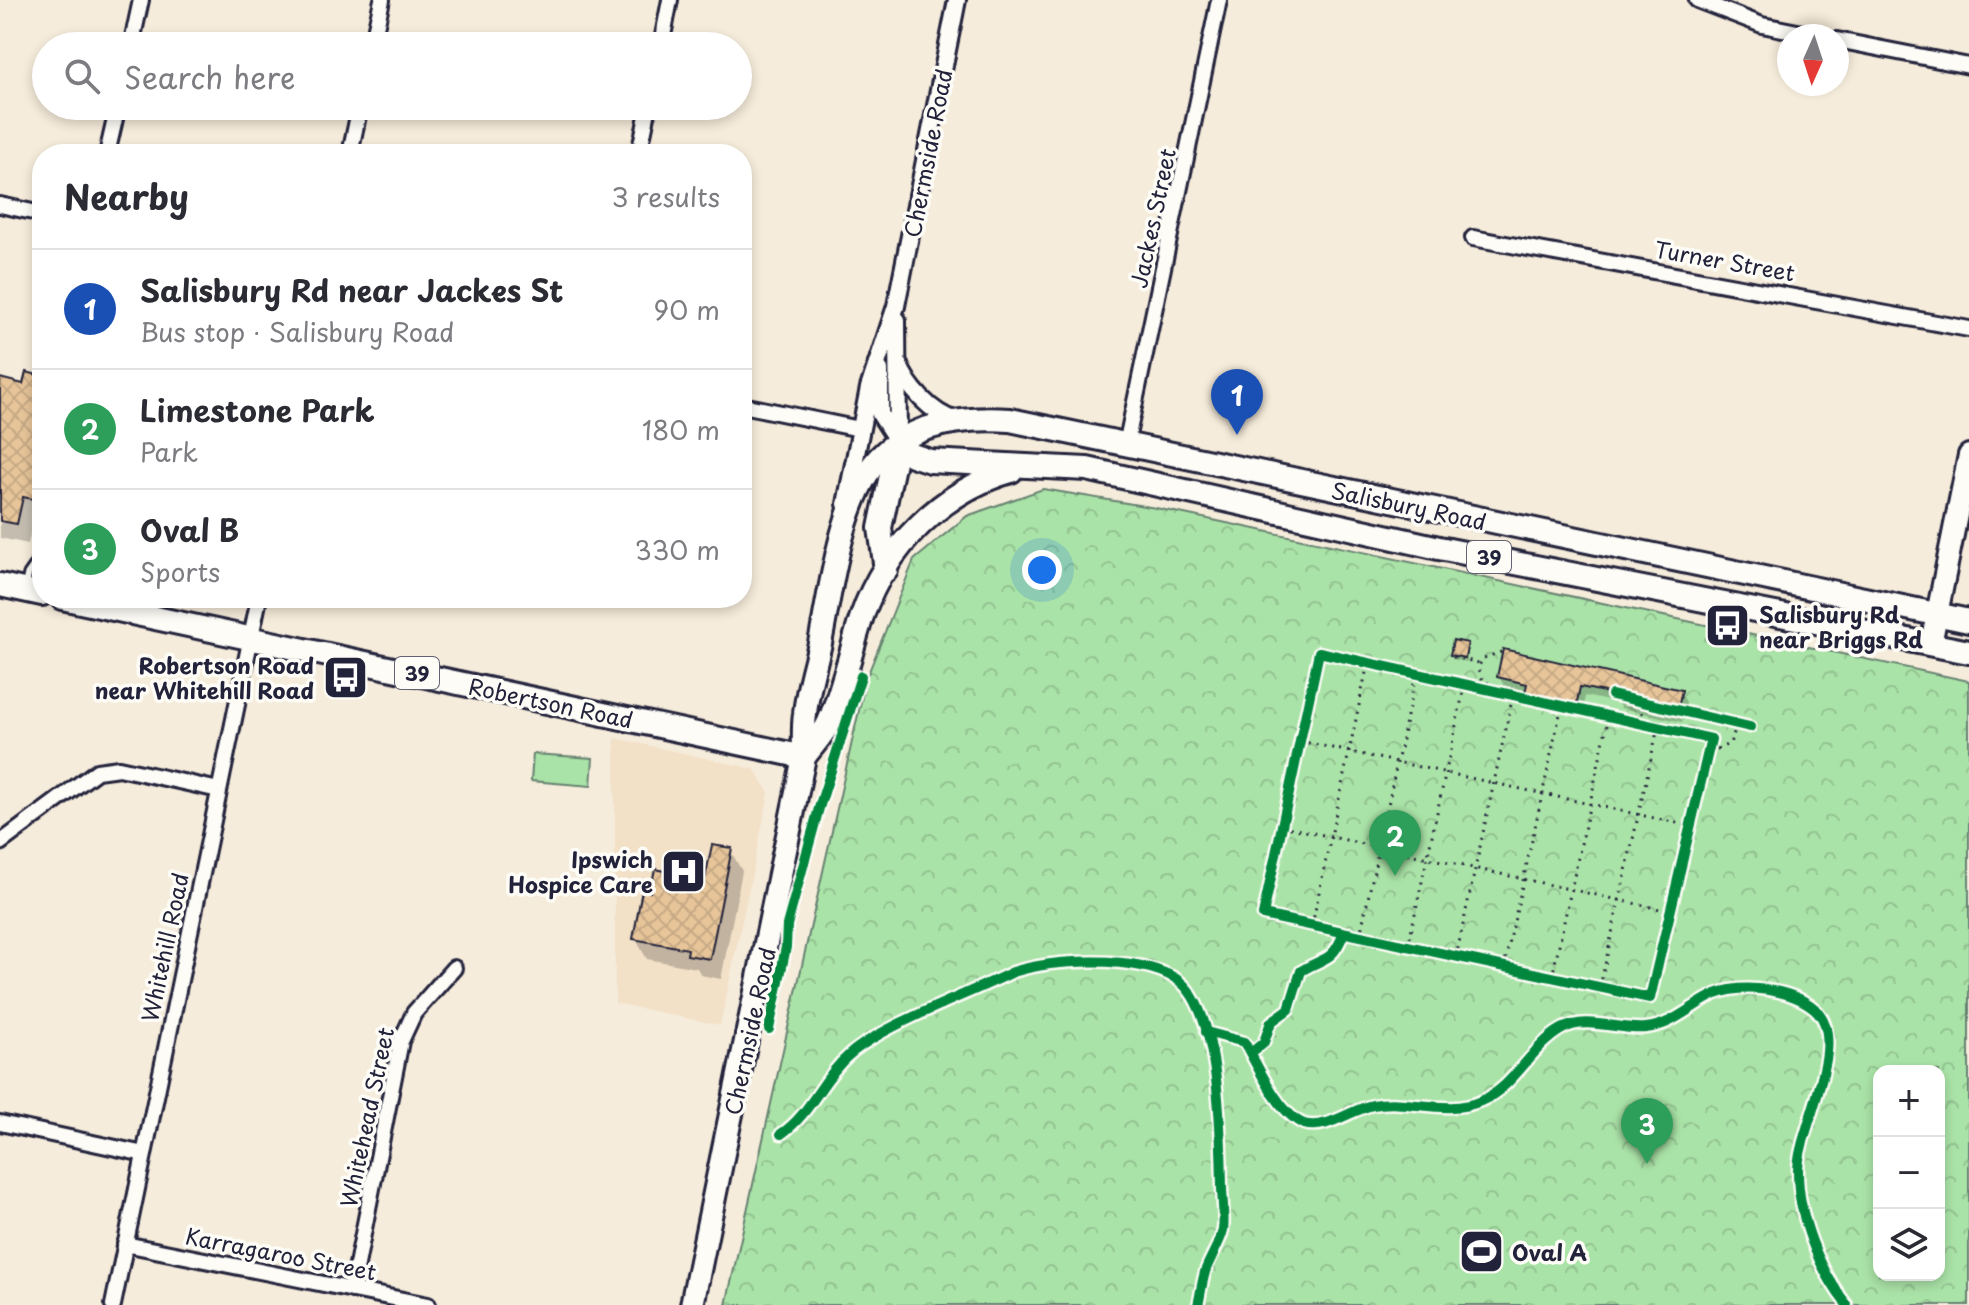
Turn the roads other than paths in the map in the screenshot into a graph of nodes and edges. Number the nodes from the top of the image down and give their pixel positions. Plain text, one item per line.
1 (141, 0) edge
2 (382, 0) edge
3 (670, 0) edge
4 (957, 0) edge
5 (1219, 0) edge
6 (1697, 0) edge
7 (1777, 28) edge
8 (134, 32) edge
9 (375, 32) edge
10 (664, 32) edge
11 (1849, 42) edge
12 (1969, 66) edge
13 (115, 120) edge
14 (357, 120) edge
15 (646, 120) edge
16 (109, 144) edge
17 (352, 144) edge
18 (641, 144) edge
19 (0, 205) edge
20 (32, 212) edge
21 (1473, 238) dead end
22 (896, 306) junction
23 (1969, 329) edge
24 (882, 349) junction
25 (897, 358) junction
26 (752, 407) edge
27 (957, 421) junction
28 (860, 429) junction
29 (898, 442) junction
30 (1126, 445) junction
31 (1969, 455) edge
32 (1049, 465) junction
33 (1119, 476) junction
34 (838, 558) junction
35 (32, 568) edge
36 (884, 573) junction
37 (0, 585) edge
38 (32, 588) edge
39 (32, 592) edge
40 (110, 608) edge
41 (257, 608) edge
42 (1937, 615) junction
43 (1969, 621) edge
44 (251, 637) junction
45 (1931, 644) junction
46 (1969, 652) edge
47 (804, 757) junction
48 (219, 790) junction
49 (0, 843) edge
50 (454, 968) dead end
51 (0, 1123) edge
52 (144, 1154) junction
53 (125, 1244) junction
54 (352, 1290) junction
55 (113, 1305) edge
56 (428, 1305) edge
57 (692, 1305) edge

1 - 8 street
2 - 9 street
3 - 10 street
4 - 22 street, Chermside Road
5 - 30 street, Jackes Street
6 - 7 street
11 - 12 street
13 - 16 street
14 - 17 street
15 - 18 street
19 - 20 street
21 - 23 street, Turner Street
22 - 24 street, Chermside Road
22 - 25 street, Chermside Road
24 - 28 street, Chermside Road
24 - 29 street, Chermside Road
25 - 27 street
25 - 29 street, Chermside Road
26 - 28 street
27 - 29 main road, Salisbury Road / 39
27 - 30 main road, Salisbury Road / 39
28 - 34 street, Chermside Road
29 - 32 main road, Salisbury Road
29 - 34 main road, Salisbury Road / 39
29 - 36 main road, Chermside Road
30 - 33 main road
30 - 42 main road, Salisbury Road / 39
31 - 42 main road
32 - 33 main road, Salisbury Road / 39
32 - 36 main road, Salisbury Road / 39
33 - 45 main road, Salisbury Road / 39
34 - 47 main road, Chermside Road / 39
35 - 38 lane
36 - 47 main road, Chermside Road / 39
37 - 39 main road
40 - 44 main road, Robertson Road / 39
41 - 44 street, Whitehill Road
42 - 43 main road, Salisbury Road / 39
42 - 45 main road
44 - 47 main road, Robertson Road / 39
44 - 48 street, Whitehill Road
45 - 46 main road, Salisbury Road / 39
47 - 57 main road, Chermside Road
48 - 49 street
48 - 52 street, Whitehill Road
50 - 54 street, Whitehead Street
51 - 52 street
52 - 53 street, Whitehill Road
53 - 54 street, Karragaroo Street
53 - 55 street, Whitehill Road
54 - 56 street, Karragaroo Street

